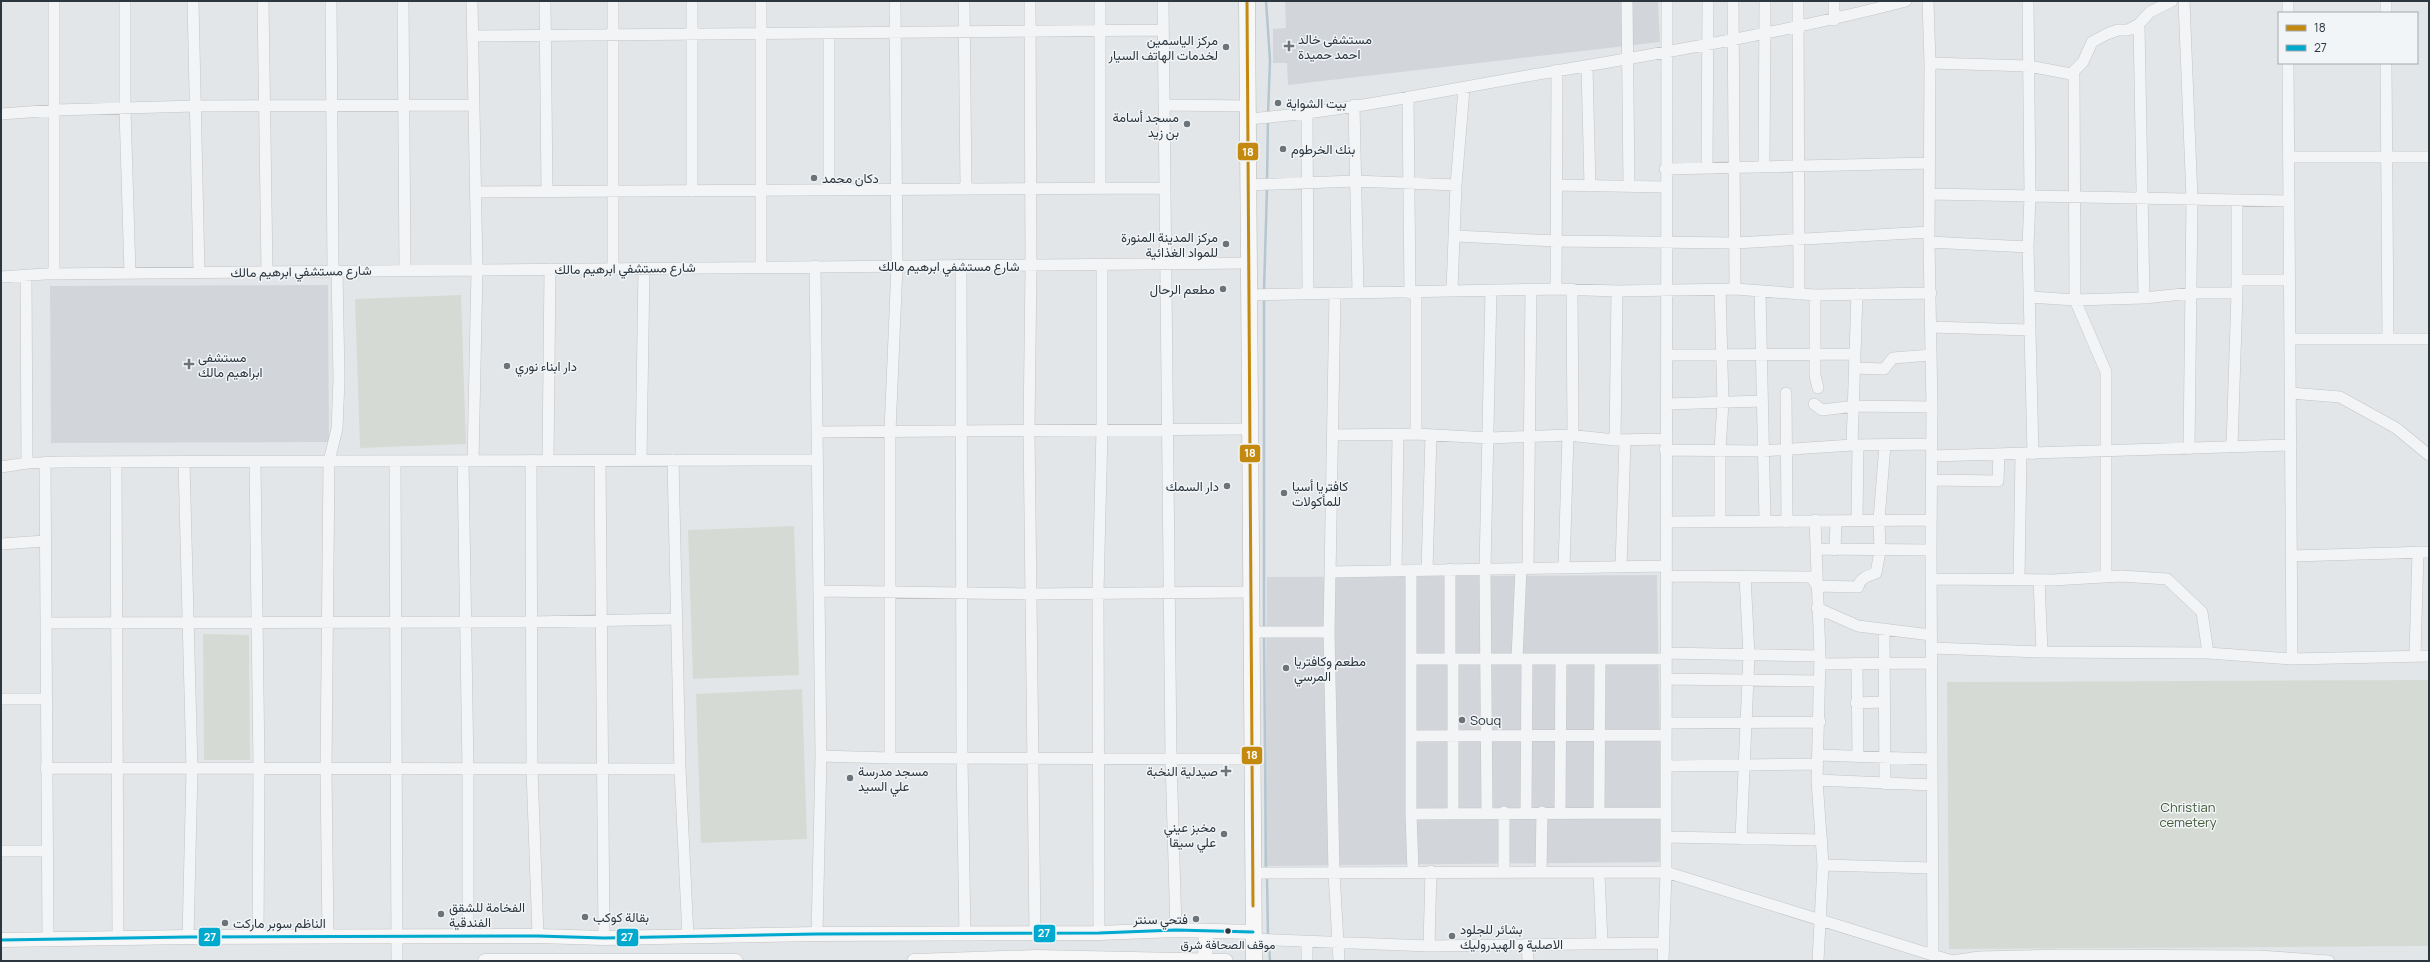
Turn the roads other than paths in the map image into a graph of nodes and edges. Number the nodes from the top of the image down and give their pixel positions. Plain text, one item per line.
1 (54, 1) edge
2 (125, 1) edge
3 (193, 1) edge
4 (263, 1) edge
5 (331, 1) edge
6 (403, 1) edge
7 (472, 1) edge
8 (545, 1) edge
9 (612, 1) edge
10 (692, 1) edge
11 (761, 1) edge
12 (895, 1) edge
13 (964, 1) edge
14 (1030, 1) edge
15 (1100, 1) edge
16 (1163, 1) edge
17 (1247, 1) edge
18 (1627, 1) edge
19 (1667, 1) edge
20 (1708, 1) edge
21 (1733, 1) edge
22 (1765, 1) edge
23 (1798, 1) edge
24 (1834, 1) edge
25 (1906, 1) edge
26 (1928, 1) edge
27 (2028, 1) edge
28 (2172, 1) edge
29 (2184, 1) edge
30 (2288, 1) edge
31 (2386, 1) edge
32 (2288, 12) edge
33 (2386, 12) edge
34 (1834, 20) junction
35 (2140, 24) junction
36 (1798, 27) junction
37 (1163, 30) junction
38 (896, 31) junction
39 (1100, 31) junction
40 (964, 32) junction
41 (1030, 32) junction
42 (829, 33) junction
43 (692, 34) junction
44 (761, 34) junction
45 (1764, 34) junction
46 (612, 35) junction
47 (473, 36) junction
48 (545, 36) junction
49 (1734, 40) junction
50 (1706, 45) junction
51 (1667, 52) junction
52 (1628, 59) junction
53 (1930, 64) junction
54 (2288, 64) edge
55 (2386, 64) edge
56 (2029, 66) junction
57 (1587, 67) junction
58 (1557, 70) junction
59 (2074, 72) junction
60 (1464, 88) junction
61 (1408, 97) junction
62 (404, 105) junction
63 (474, 105) junction
64 (1164, 105) junction
65 (1354, 105) junction
66 (195, 106) junction
67 (264, 106) junction
68 (332, 106) junction
69 (56, 110) junction
70 (125, 110) junction
71 (1248, 112) junction
72 (1, 114) edge
73 (1307, 114) junction
74 (2288, 157) junction
75 (2388, 157) junction
76 (2429, 157) edge
77 (1930, 163) junction
78 (1799, 166) junction
79 (1764, 167) junction
80 (1707, 168) junction
81 (1735, 168) junction
82 (1666, 169) junction
83 (1355, 181) junction
84 (1308, 182) junction
85 (1410, 182) junction
86 (1456, 184) junction
87 (1248, 185) junction
88 (1556, 185) junction
89 (1590, 186) junction
90 (1665, 186) junction
91 (1629, 187) junction
92 (1164, 188) junction
93 (897, 189) junction
94 (966, 189) junction
95 (1031, 189) junction
96 (1100, 189) junction
97 (761, 190) junction
98 (829, 190) junction
99 (547, 191) junction
100 (613, 191) junction
101 (692, 191) junction
102 (476, 192) junction
103 (1930, 194) junction
104 (2030, 196) junction
105 (2076, 197) junction
106 (2142, 198) junction
107 (2192, 199) junction
108 (2237, 200) junction
109 (2289, 201) junction
110 (1456, 236) junction
111 (1929, 237) junction
112 (1800, 240) junction
113 (1556, 241) junction
114 (1665, 243) junction
115 (1735, 244) junction
116 (2028, 247) junction
117 (1165, 263) junction
118 (1249, 263) junction
119 (1102, 264) junction
120 (961, 265) junction
121 (815, 266) junction
122 (897, 266) junction
123 (1031, 266) junction
124 (761, 267) junction
125 (613, 268) junction
126 (644, 268) junction
127 (550, 269) junction
128 (405, 270) junction
129 (477, 270) junction
130 (335, 271) junction
131 (198, 272) junction
132 (267, 272) junction
133 (130, 273) junction
134 (54, 274) junction
135 (26, 275) junction
136 (1, 278) edge
137 (2237, 280) junction
138 (2289, 280) junction
139 (1531, 289) junction
140 (1556, 289) junction
141 (1572, 289) junction
142 (1666, 289) junction
143 (1720, 289) junction
144 (1735, 289) junction
145 (1452, 290) junction
146 (1491, 290) junction
147 (1617, 291) junction
148 (1760, 291) junction
149 (1358, 292) junction
150 (2192, 292) junction
151 (1308, 293) junction
152 (1334, 293) junction
153 (1413, 293) junction
154 (1931, 293) junction
155 (2237, 293) junction
156 (1799, 294) junction
157 (1857, 294) junction
158 (1249, 295) junction
159 (1815, 295) junction
160 (2030, 298) junction
161 (2144, 298) junction
162 (2075, 300) junction
163 (1932, 328) junction
164 (2030, 330) junction
165 (2291, 339) junction
166 (2388, 339) junction
167 (2429, 339) edge
168 (1814, 353) junction
169 (1722, 354) junction
170 (1855, 354) junction
171 (1666, 355) junction
172 (1760, 355) junction
173 (1931, 355) junction
174 (1855, 368) junction
175 (1818, 388) dead end
176 (1786, 393) dead end
177 (2290, 393) junction
178 (1762, 402) junction
179 (1723, 403) junction
180 (1667, 404) junction
181 (1814, 404) dead end
182 (1855, 406) junction
183 (1932, 407) junction
184 (1250, 429) junction
185 (1102, 430) junction
186 (1167, 430) junction
187 (961, 431) junction
188 (1029, 431) junction
189 (817, 432) junction
190 (890, 432) junction
191 (1398, 434) junction
192 (1416, 434) junction
193 (1332, 435) junction
194 (1431, 435) junction
195 (1571, 436) junction
196 (1529, 437) junction
197 (1490, 438) junction
198 (1620, 440) junction
199 (1665, 444) junction
200 (1932, 444) junction
201 (1855, 445) junction
202 (1885, 445) junction
203 (2291, 445) junction
204 (2232, 447) junction
205 (1720, 449) junction
206 (2189, 449) junction
207 (1786, 450) junction
208 (2107, 450) junction
209 (1762, 451) junction
210 (2021, 454) junction
211 (2033, 454) junction
212 (1999, 455) junction
213 (2429, 455) edge
214 (1932, 456) junction
215 (531, 460) junction
216 (548, 460) junction
217 (600, 460) junction
218 (641, 460) junction
219 (673, 460) junction
220 (817, 460) junction
221 (329, 461) junction
222 (395, 461) junction
223 (468, 461) junction
224 (45, 462) junction
225 (116, 462) junction
226 (184, 462) junction
227 (255, 462) junction
228 (27, 463) junction
229 (1, 467) edge
230 (1932, 480) junction
231 (1816, 520) junction
232 (1857, 520) junction
233 (1879, 520) junction
234 (1931, 520) junction
235 (1720, 521) junction
236 (1765, 521) junction
237 (1836, 521) junction
238 (1666, 522) junction
239 (1787, 522) junction
240 (45, 541) junction
241 (1, 544) edge
242 (1816, 549) junction
243 (1835, 550) junction
244 (1931, 550) junction
245 (1880, 551) junction
246 (2424, 552) edge
247 (2292, 556) junction
248 (1621, 567) junction
249 (1524, 568) junction
250 (1564, 568) junction
251 (1450, 569) junction
252 (1485, 569) junction
253 (1427, 570) junction
254 (1396, 571) junction
255 (1412, 571) junction
256 (1666, 571) junction
257 (1330, 572) junction
258 (1745, 576) junction
259 (2106, 577) junction
260 (1931, 579) junction
261 (2019, 580) junction
262 (2039, 580) junction
263 (1817, 586) junction
264 (819, 591) junction
265 (890, 592) junction
266 (1098, 592) junction
267 (1169, 592) junction
268 (1251, 592) junction
269 (962, 593) junction
270 (1030, 594) junction
271 (1817, 608) junction
272 (677, 619) junction
273 (600, 620) junction
274 (187, 621) junction
275 (257, 621) junction
276 (327, 621) junction
277 (396, 621) junction
278 (116, 622) junction
279 (465, 622) junction
280 (532, 622) junction
281 (46, 623) junction
282 (1884, 630) junction
283 (1251, 632) junction
284 (1329, 632) junction
285 (1931, 635) junction
286 (1932, 648) junction
287 (2042, 652) junction
288 (2208, 653) junction
289 (1749, 655) junction
290 (1666, 656) junction
291 (2415, 656) junction
292 (2429, 656) edge
293 (1411, 659) junction
294 (1600, 659) junction
295 (2292, 659) junction
296 (1452, 660) junction
297 (1486, 660) junction
298 (1522, 660) junction
299 (1560, 660) junction
300 (1820, 660) junction
301 (1856, 663) junction
302 (1932, 663) junction
303 (1884, 664) junction
304 (1666, 679) junction
305 (1748, 680) junction
306 (1819, 681) junction
307 (1, 699) edge
308 (46, 699) junction
309 (1884, 702) junction
310 (1856, 703) junction
311 (1820, 722) junction
312 (1666, 723) junction
313 (1747, 723) junction
314 (1560, 734) junction
315 (1486, 735) junction
316 (1526, 735) junction
317 (1600, 735) junction
318 (1666, 735) junction
319 (1412, 736) junction
320 (1453, 736) junction
321 (821, 756) junction
322 (1858, 756) junction
323 (1886, 757) junction
324 (890, 758) junction
325 (962, 758) junction
326 (1032, 758) junction
327 (1171, 758) junction
328 (1932, 758) junction
329 (1100, 759) junction
330 (1253, 759) junction
331 (1818, 760) junction
332 (1666, 766) junction
333 (1745, 766) junction
334 (46, 768) junction
335 (118, 768) junction
336 (259, 768) junction
337 (326, 769) junction
338 (397, 769) junction
339 (468, 769) junction
340 (532, 769) junction
341 (601, 769) junction
342 (680, 769) junction
343 (192, 770) junction
344 (1817, 780) junction
345 (1885, 784) junction
346 (1932, 785) junction
347 (1453, 812) junction
348 (1487, 812) junction
349 (1504, 812) junction
350 (1526, 812) junction
351 (1542, 812) junction
352 (1560, 812) junction
353 (1599, 812) junction
354 (1666, 813) junction
355 (1411, 814) junction
356 (1666, 838) junction
357 (1741, 838) junction
358 (1822, 840) junction
359 (1, 851) edge
360 (46, 851) junction
361 (1822, 865) junction
362 (1932, 868) junction
363 (1412, 871) junction
364 (1334, 872) junction
365 (1432, 872) junction
366 (1504, 872) junction
367 (1541, 872) junction
368 (1666, 872) junction
369 (1253, 873) junction
370 (1599, 874) junction
371 (1819, 920) junction
372 (1176, 930) junction
373 (1206, 930) junction
374 (1100, 933) junction
375 (817, 934) junction
376 (966, 934) junction
377 (1035, 934) junction
378 (538, 936) junction
379 (1253, 936) junction
380 (188, 937) junction
381 (258, 937) junction
382 (328, 937) junction
383 (468, 937) junction
384 (118, 938) junction
385 (396, 938) junction
386 (604, 938) junction
387 (688, 938) junction
388 (48, 939) junction
389 (1, 940) edge
390 (1307, 942) junction
391 (1663, 942) junction
392 (1339, 943) junction
393 (1602, 943) junction
394 (1527, 944) junction
395 (1429, 946) junction
396 (1934, 958) edge
397 (1037, 959) edge
398 (1205, 959) junction
399 (2235, 959) edge
400 (623, 960) edge
401 (1172, 960) edge
402 (2311, 960) edge
403 (397, 961) edge
404 (485, 961) edge
405 (736, 961) edge
406 (914, 961) edge
407 (1226, 961) edge
408 (1254, 961) edge
409 (1307, 961) edge
410 (1339, 961) edge
411 (1528, 961) edge
412 (1663, 961) edge
413 (1818, 961) edge
414 (2329, 961) edge

1 - 69 street
2 - 70 street
3 - 66 street
4 - 67 street
5 - 68 street
6 - 62 street
7 - 47 street
8 - 48 street
9 - 46 street
10 - 43 street
11 - 44 street
12 - 38 street
13 - 40 street
14 - 41 street
15 - 39 street
16 - 37 street
17 - 71 highway
18 - 52 street
19 - 51 street
20 - 50 street
21 - 49 street
22 - 45 street
23 - 36 street
24 - 34 street
25 - 34 street
26 - 53 street
27 - 56 street
28 - 35 street
29 - 107 street
30 - 32 street
31 - 33 street
34 - 36 street
35 - 59 street
35 - 106 street
36 - 45 street
36 - 78 street
37 - 39 street
37 - 64 street
38 - 40 street
38 - 42 street
38 - 93 street
39 - 41 street
39 - 96 street
40 - 41 street
40 - 94 street
41 - 95 street
42 - 44 street
42 - 98 street
43 - 44 street
43 - 46 street
43 - 101 street
44 - 97 street
45 - 49 street
45 - 79 street
46 - 48 street
46 - 100 street
47 - 48 street
47 - 63 street
48 - 99 street
49 - 50 street
49 - 81 street
50 - 51 street
50 - 80 street
51 - 52 street
51 - 82 street
52 - 57 street
52 - 91 street
53 - 56 street
53 - 77 street
54 - 74 street
55 - 75 street
56 - 59 street
56 - 104 street
57 - 58 street
57 - 89 street
58 - 60 street
58 - 88 street
59 - 105 street
60 - 61 street
60 - 86 street
61 - 65 street
61 - 85 street
62 - 63 street
62 - 68 street
62 - 128 street
63 - 102 street
64 - 71 street
64 - 92 street
65 - 73 street
65 - 83 street
66 - 67 street
66 - 70 street
66 - 131 street
67 - 68 street
67 - 132 street
68 - 130 street
69 - 70 street
69 - 72 street
69 - 134 street
70 - 133 street
71 - 73 street
71 - 87 highway
73 - 84 street
74 - 75 street
74 - 109 street
75 - 76 street
75 - 166 street
77 - 78 street
77 - 103 street
78 - 79 street
78 - 112 street
79 - 81 street
80 - 81 street
80 - 82 street
81 - 115 street
82 - 90 street
83 - 84 street
83 - 85 street
83 - 149 street
84 - 87 street
84 - 151 street
85 - 86 street
85 - 153 street
86 - 110 street
87 - 118 highway
88 - 89 street
88 - 113 street
89 - 91 street
90 - 91 street
90 - 114 street
92 - 96 street
92 - 117 street
93 - 94 street
93 - 98 street
93 - 122 street
94 - 95 street
95 - 96 street
95 - 123 street
97 - 98 street
97 - 101 street
97 - 124 street
99 - 100 street
99 - 102 street
100 - 101 street
100 - 125 street
102 - 129 street
103 - 104 street
103 - 111 street
104 - 105 street
104 - 116 street
105 - 106 street
105 - 162 street
106 - 107 street
106 - 161 street
107 - 108 street
107 - 150 street
108 - 109 street
108 - 137 street
109 - 138 street
110 - 113 street
110 - 145 street
111 - 112 street
111 - 116 street
111 - 154 street
112 - 115 street
112 - 156 street
113 - 114 street
113 - 140 street
114 - 115 street
114 - 142 street
115 - 144 street
116 - 160 street
117 - 118 street, شارع مستشفي ابرهيم مالك
117 - 119 street, شارع مستشفي ابرهيم مالك
117 - 186 street
118 - 158 highway
119 - 123 street, شارع مستشفي ابرهيم مالك
119 - 185 street
120 - 122 street, شارع مستشفي ابرهيم مالك
120 - 123 street, شارع مستشفي ابرهيم مالك
120 - 187 street
121 - 122 street, شارع مستشفي ابرهيم مالك
121 - 124 street, شارع مستشفي ابرهيم مالك
121 - 189 street
122 - 190 street
123 - 188 street
124 - 126 street, شارع مستشفي ابرهيم مالك
125 - 126 street, شارع مستشفي ابرهيم مالك
125 - 127 street, شارع مستشفي ابرهيم مالك
126 - 218 street
127 - 129 street, شارع مستشفي ابرهيم مالك
127 - 216 street
128 - 129 street, شارع مستشفي ابرهيم مالك
128 - 130 street, شارع مستشفي ابرهيم مالك
129 - 223 street
130 - 132 street, شارع مستشفي ابرهيم مالك
130 - 221 street
131 - 132 street, شارع مستشفي ابرهيم مالك
131 - 133 street, شارع مستشفي ابرهيم مالك
133 - 134 street, شارع مستشفي ابرهيم مالك
134 - 135 street, شارع مستشفي ابرهيم مالك
135 - 136 street, شارع مستشفي ابرهيم مالك
135 - 228 street
137 - 138 street
137 - 155 street
138 - 165 street
139 - 140 street
139 - 146 street
139 - 196 street
140 - 141 street
141 - 147 street
141 - 195 street
142 - 143 street
142 - 147 street
142 - 171 street
143 - 144 street
143 - 169 street
144 - 148 street
145 - 146 street
145 - 153 street
146 - 197 street
147 - 198 street
148 - 156 street
148 - 172 street
149 - 152 street
149 - 153 street
150 - 155 street
150 - 161 street
150 - 206 street
151 - 152 street
151 - 158 street
152 - 193 street
153 - 192 street
154 - 157 street
154 - 163 street
155 - 204 street
156 - 159 street
157 - 159 street
157 - 170 street
158 - 184 highway
159 - 168 street
160 - 162 street
160 - 164 street
161 - 162 street
162 - 208 street
163 - 164 street
163 - 173 street
164 - 211 street
165 - 166 street
165 - 177 street
166 - 167 street
168 - 170 street
168 - 172 street
168 - 175 street
169 - 171 street
169 - 172 street
169 - 179 street
170 - 174 street
171 - 180 street
172 - 178 street
173 - 174 street
173 - 183 street
174 - 182 street
176 - 207 street
177 - 203 street
177 - 213 street
178 - 179 street
178 - 209 street
179 - 180 street
179 - 205 street
180 - 199 street
181 - 182 street
182 - 183 street
182 - 201 street
183 - 200 street
184 - 186 street
184 - 268 highway
185 - 186 street
185 - 188 street
185 - 266 street
186 - 267 street
187 - 188 street
187 - 190 street
187 - 269 street
188 - 270 street
189 - 190 street
189 - 220 street
190 - 265 street
191 - 192 street
191 - 193 street
191 - 254 street
192 - 194 street
193 - 257 street
194 - 197 street
194 - 253 street
195 - 196 street
195 - 198 street
195 - 250 street
196 - 197 street
196 - 249 street
197 - 252 street
198 - 199 street
198 - 248 street
199 - 205 street
199 - 238 street
200 - 202 street
200 - 214 street
201 - 202 street
201 - 207 street
201 - 232 street
202 - 233 street
203 - 204 street
203 - 247 street
204 - 206 street
205 - 209 street
205 - 235 street
206 - 208 street
207 - 209 street
207 - 239 street
208 - 211 street
208 - 259 street
209 - 236 street
210 - 211 street
210 - 212 street
210 - 261 street
212 - 214 street
212 - 230 street
214 - 230 street
215 - 216 street
215 - 223 street
215 - 280 street
216 - 217 street
217 - 218 street
217 - 273 street
218 - 219 street
219 - 220 street
219 - 272 street
220 - 264 street
221 - 222 street
221 - 227 street
221 - 276 street
222 - 223 street
222 - 277 street
223 - 279 street
224 - 225 street
224 - 228 street
224 - 240 street
225 - 226 street
225 - 278 street
226 - 227 street
226 - 274 street
227 - 275 street
228 - 229 street
230 - 234 street
231 - 237 street
231 - 239 street
231 - 242 street
232 - 233 street
232 - 237 street
233 - 234 street
233 - 245 street
234 - 244 street
235 - 236 street
235 - 238 street
236 - 239 street
237 - 243 street
238 - 256 street
240 - 241 street
240 - 281 street
242 - 243 street
242 - 263 street
243 - 245 street
244 - 245 street
244 - 260 street
245 - 263 street
246 - 247 street
246 - 291 street
247 - 295 street
248 - 250 street
248 - 256 street
249 - 250 street
249 - 252 street
249 - 298 street
251 - 252 street
251 - 253 street
251 - 296 street
252 - 297 street
253 - 255 street
254 - 255 street
254 - 257 street
255 - 293 street
256 - 258 street
256 - 290 street
257 - 284 street
258 - 263 street
258 - 289 street
259 - 262 street
259 - 288 street
260 - 261 street
260 - 285 street
261 - 262 street
262 - 287 street
263 - 271 street
264 - 265 street
264 - 321 street
265 - 269 street
265 - 324 street
266 - 267 street
266 - 270 street
266 - 329 street
267 - 268 street
267 - 327 street
268 - 283 highway
269 - 270 street
269 - 325 street
270 - 326 street
271 - 282 street
271 - 300 street
272 - 273 street
272 - 342 street
273 - 280 street
273 - 341 street
274 - 275 street
274 - 278 street
274 - 343 street
275 - 276 street
275 - 336 street
276 - 277 street
276 - 337 street
277 - 279 street
277 - 338 street
278 - 281 street
278 - 335 street
279 - 280 street
279 - 339 street
280 - 340 street
281 - 308 street
282 - 285 street
282 - 303 street
283 - 284 street
283 - 330 highway
284 - 364 street
285 - 286 street
286 - 287 street
286 - 302 street
287 - 288 street
288 - 295 street
289 - 290 street
289 - 300 street
289 - 305 street
290 - 294 street
290 - 304 street
291 - 292 street
291 - 295 street
293 - 296 street
293 - 319 street
294 - 299 street
294 - 317 street
296 - 297 street
296 - 320 street
297 - 298 street
297 - 315 street
298 - 299 street
298 - 316 street
299 - 314 street
300 - 301 street
300 - 306 street
301 - 303 street
301 - 310 street
302 - 303 street
302 - 328 street
303 - 309 street
304 - 305 street
304 - 312 street
305 - 306 street
305 - 313 street
306 - 311 street
307 - 308 street
308 - 334 street
309 - 310 street
309 - 323 street
310 - 322 street
311 - 313 street
311 - 331 street
312 - 313 street
312 - 318 street
313 - 333 street
314 - 316 street
314 - 317 street
314 - 352 street
315 - 316 street
315 - 320 street
315 - 348 street
316 - 350 street
317 - 318 street
317 - 353 street
318 - 332 street
319 - 320 street
319 - 355 street
320 - 347 street
321 - 324 street
321 - 375 street
322 - 323 street
322 - 331 street
323 - 328 street
323 - 345 street
324 - 325 street
325 - 326 street
325 - 376 street
326 - 329 street
326 - 377 street
327 - 329 street
327 - 330 street
327 - 372 street
328 - 346 street
329 - 374 street
330 - 369 highway
331 - 333 street
331 - 344 street
332 - 333 street
332 - 354 street
333 - 357 street
334 - 335 street
334 - 360 street
335 - 343 street
335 - 384 street
336 - 337 street
336 - 343 street
336 - 381 street
337 - 338 street
337 - 382 street
338 - 339 street
338 - 385 street
339 - 340 street
339 - 383 street
340 - 341 street
340 - 378 street
341 - 342 street
341 - 386 street
342 - 387 street
343 - 380 street
344 - 345 street
344 - 358 street
345 - 346 street
346 - 362 street
347 - 348 street
347 - 355 street
348 - 349 street
349 - 350 street
349 - 366 street
350 - 351 street
351 - 352 street
351 - 367 street
352 - 353 street
353 - 354 street
354 - 356 street
355 - 363 street
356 - 357 street
356 - 368 street
357 - 358 street
358 - 361 street
359 - 360 street
360 - 388 street
361 - 362 street
361 - 371 street
362 - 396 street
363 - 364 street
363 - 365 street
364 - 369 street
364 - 392 street
365 - 366 street
365 - 395 street
366 - 367 street
367 - 370 street
368 - 370 street
368 - 371 street
368 - 391 street
369 - 379 highway
370 - 393 street
371 - 396 street
371 - 413 street
372 - 373 main road
372 - 374 main road
373 - 379 main road
373 - 398 main road
374 - 377 main road
375 - 376 main road
375 - 387 main road
376 - 377 main road
378 - 383 main road
378 - 386 main road
379 - 390 street
379 - 408 highway
380 - 381 main road
380 - 384 main road
381 - 382 main road
382 - 385 main road
383 - 385 main road
384 - 388 main road
385 - 403 street
386 - 387 main road
388 - 389 main road
390 - 392 street
390 - 409 street
391 - 393 street
391 - 412 street
392 - 395 street
392 - 410 street
393 - 394 street
394 - 395 street
394 - 411 street
396 - 399 street
397 - 401 main road
397 - 406 main road
398 - 401 main road
398 - 407 main road
399 - 402 street
400 - 404 main road
400 - 405 main road
402 - 414 street

